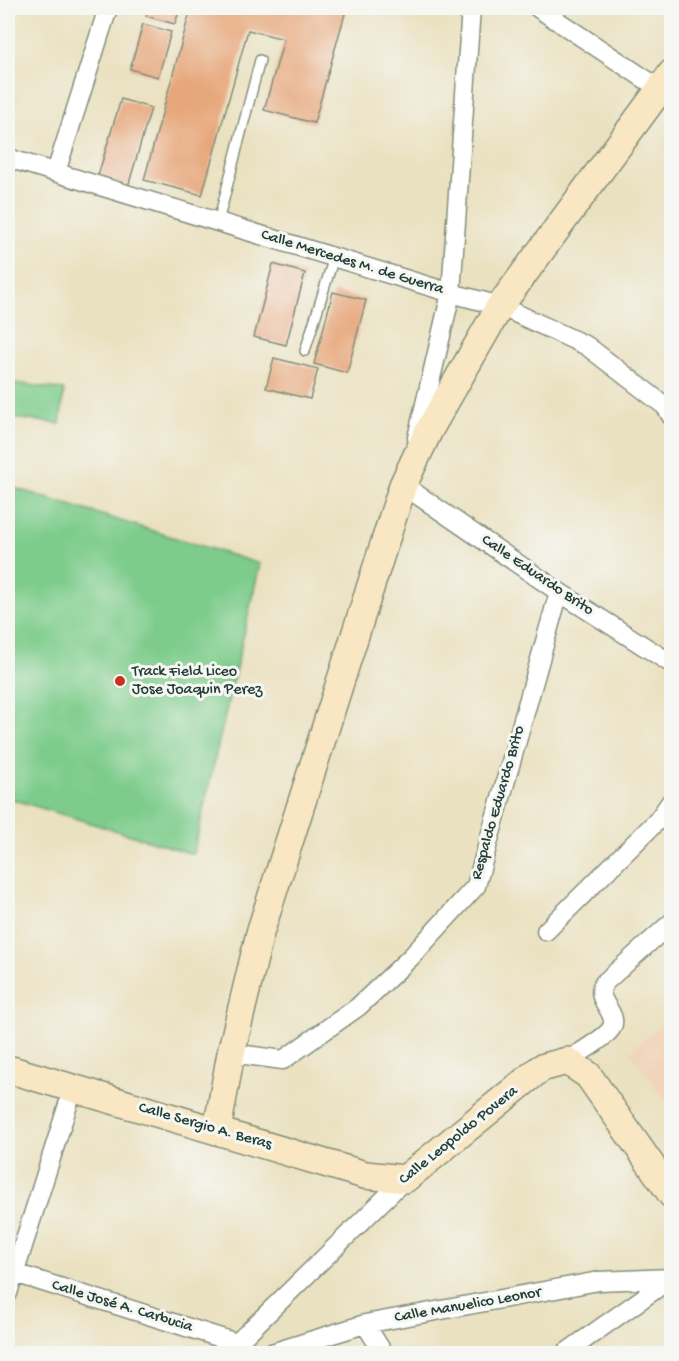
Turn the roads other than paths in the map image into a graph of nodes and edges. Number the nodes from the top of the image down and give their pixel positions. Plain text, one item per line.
1 (108, 8) edge
2 (471, 8) edge
3 (538, 8) edge
4 (260, 60) dead end
5 (668, 86) edge
6 (8, 158) edge
7 (56, 172) junction
8 (218, 222) junction
9 (334, 257) junction
10 (451, 293) junction
11 (500, 306) junction
12 (305, 351) dead end
13 (669, 408) edge
14 (406, 478) junction
15 (559, 592) junction
16 (672, 664) edge
17 (672, 800) edge
18 (672, 922) edge
19 (546, 931) dead end
20 (231, 1053) junction
21 (567, 1061) junction
22 (8, 1069) edge
23 (73, 1089) junction
24 (217, 1130) junction
25 (405, 1179) junction
26 (672, 1195) edge
27 (11, 1272) edge
28 (671, 1278) edge
29 (8, 1293) edge
30 (365, 1324) junction
31 (235, 1348) edge
32 (268, 1353) edge
33 (384, 1353) edge
34 (564, 1353) edge

1 - 7 street
2 - 10 street
3 - 5 street
4 - 8 lane
5 - 11 street
6 - 7 street, Calle Mercedes M. de Guerra
7 - 8 street, Calle Mercedes M. de Guerra
8 - 9 street, Calle Mercedes M. de Guerra
9 - 10 street, Calle Mercedes M. de Guerra
9 - 12 lane
10 - 11 street, Calle Mercedes M. de Guerra
10 - 14 street
11 - 13 street, Calle Mercedes M. de Guerra
11 - 14 street
14 - 15 street, Calle Eduardo Brito
14 - 20 street
15 - 16 street, Calle Eduardo Brito
15 - 20 street, Respaldo Eduardo Brito
17 - 19 street
18 - 21 street
20 - 24 street
21 - 25 street, Calle Leopoldo Povera
21 - 26 street
22 - 23 street, Calle Sergio A. Beras
23 - 24 street, Calle Sergio A. Beras
23 - 27 street
24 - 25 street, Calle Sergio A. Beras
25 - 31 street, Calle Leopoldo Povera
27 - 29 street
27 - 31 street, Calle José A. Carbucia
28 - 30 street, Calle Manuelico Leonor
28 - 34 street
30 - 32 street, Calle Manuelico Leonor
30 - 33 street

